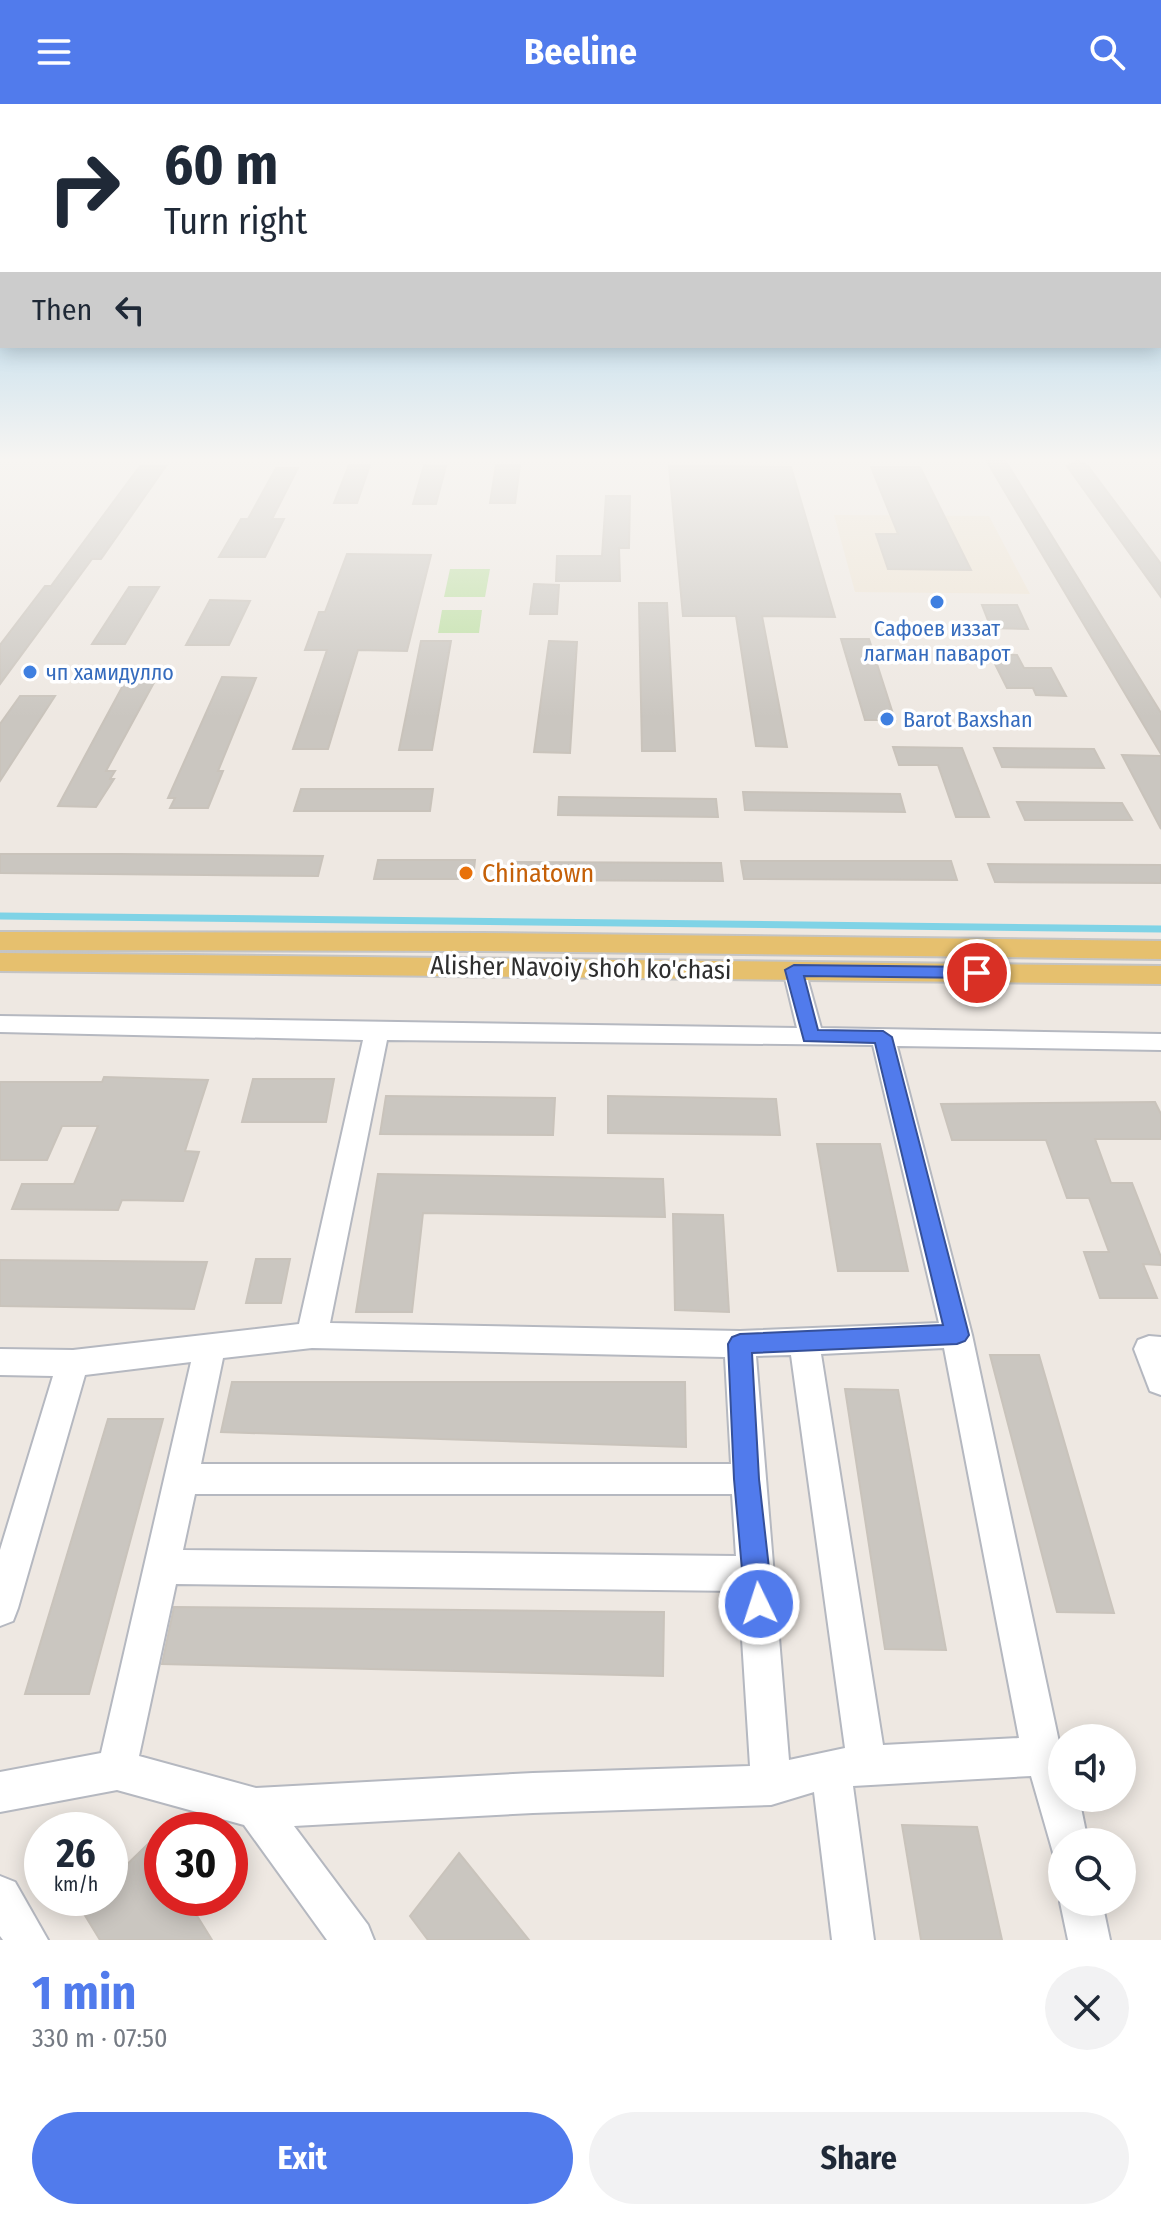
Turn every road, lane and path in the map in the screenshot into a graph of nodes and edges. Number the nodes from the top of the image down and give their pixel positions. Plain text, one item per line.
1 (0, 941) edge
2 (1161, 950) edge
3 (0, 962) edge
4 (794, 970) junction
5 (1161, 975) edge
6 (0, 1024) edge
7 (377, 1031) junction
8 (811, 1036) junction
9 (883, 1037) junction
10 (1161, 1042) edge
11 (312, 1335) junction
12 (957, 1335) junction
13 (804, 1341) junction
14 (740, 1344) junction
15 (210, 1348) junction
16 (1161, 1350) edge
17 (0, 1362) edge
18 (73, 1363) junction
19 (1161, 1381) edge
20 (184, 1479) junction
21 (746, 1479) junction
22 (160, 1567) junction
23 (757, 1574) junction
24 (0, 1608) edge
25 (1042, 1756) junction
26 (849, 1767) junction
27 (117, 1770) junction
28 (771, 1785) junction
29 (0, 1792) edge
30 (256, 1808) junction
31 (1065, 1828) edge
32 (0, 1897) edge
33 (1084, 1916) edge
34 (27, 1940) edge
35 (353, 1940) edge
36 (853, 1940) edge
37 (1089, 1940) edge

1 - 2 main road, Alisher Navoiy shoh ko'chasi
3 - 4 main road, Alisher Navoiy shoh ko'chasi
4 - 5 main road, Alisher Navoiy shoh ko'chasi
4 - 8 street
6 - 7 street
7 - 8 street
7 - 11 street
8 - 9 street
9 - 10 street
9 - 12 street
11 - 14 street
11 - 15 street
12 - 13 street
12 - 25 street
13 - 14 street
13 - 26 street
14 - 21 street
15 - 18 street
15 - 20 street
16 - 19 street
17 - 18 street
18 - 24 street
20 - 21 street
20 - 22 street
21 - 23 street
22 - 23 street
22 - 27 street
23 - 28 street
25 - 26 street
25 - 31 street
26 - 28 street
26 - 36 street
27 - 29 street
27 - 30 street
28 - 30 street
30 - 35 street
32 - 34 street
33 - 37 street

